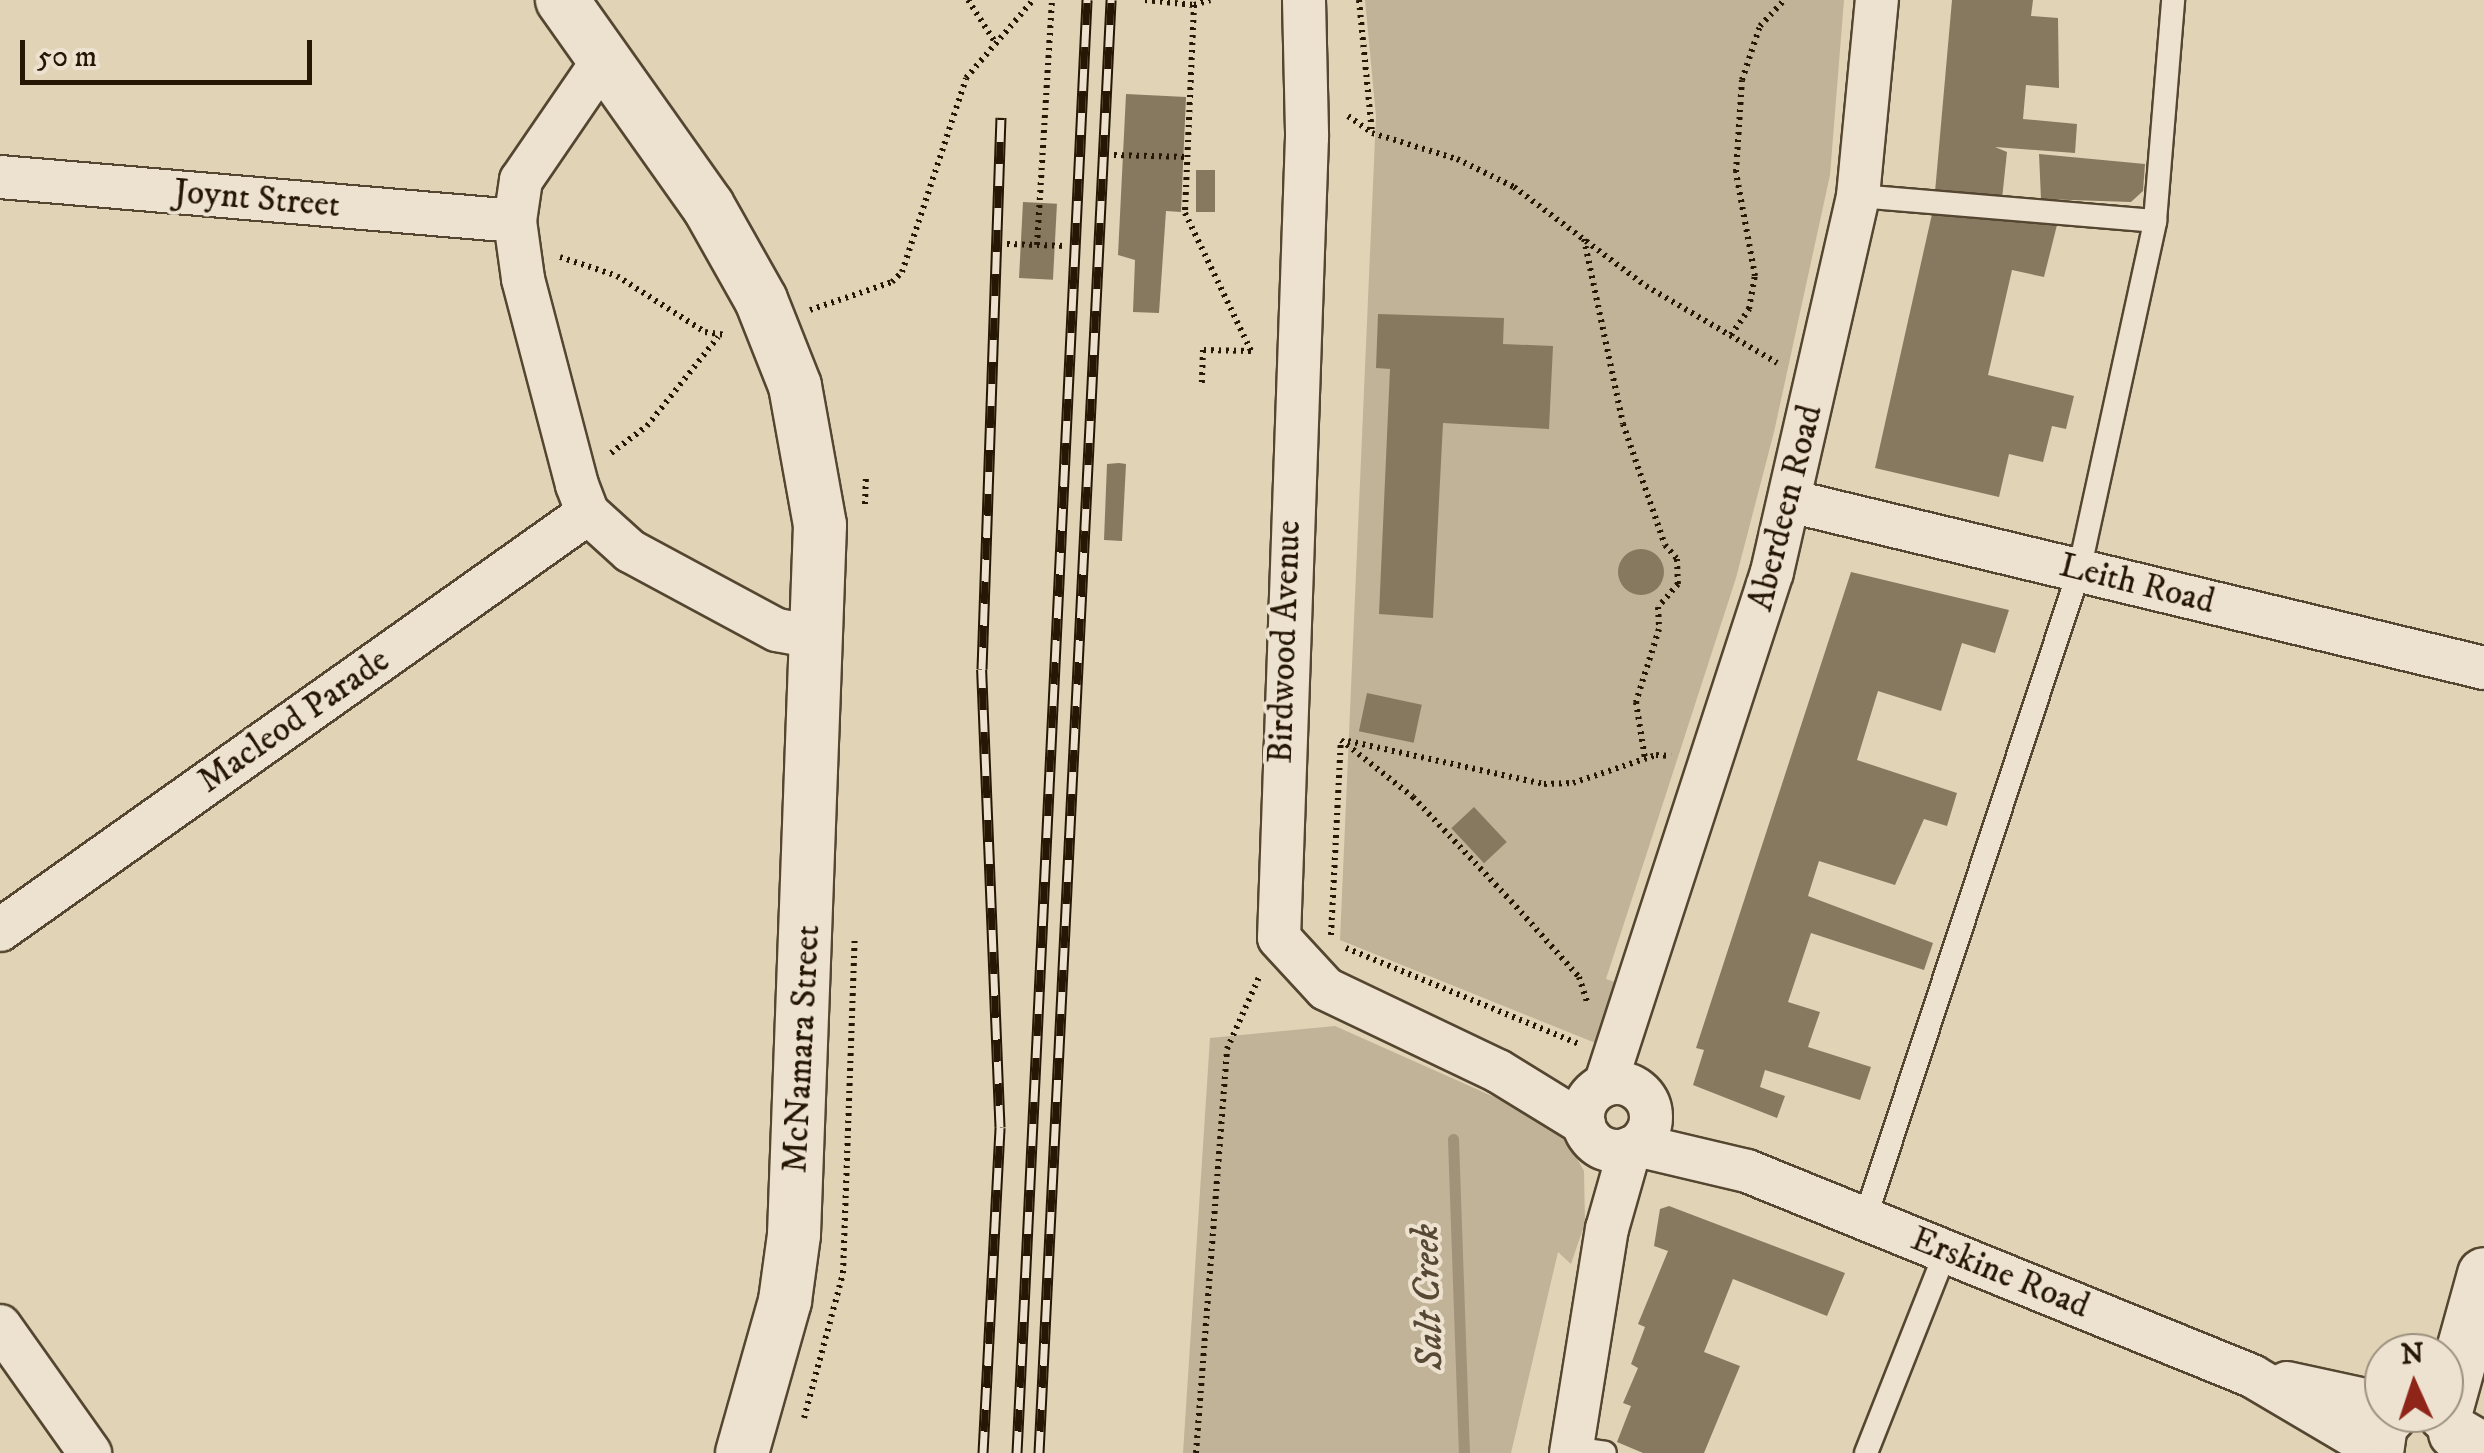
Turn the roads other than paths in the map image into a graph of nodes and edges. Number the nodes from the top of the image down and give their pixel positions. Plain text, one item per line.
1 (562, 0) edge
2 (1280, 0) edge
3 (1304, 0) edge
4 (1877, 0) edge
5 (2173, 0) edge
6 (604, 59) junction
7 (1306, 86) junction
8 (0, 177) edge
9 (1858, 196) junction
10 (2155, 221) junction
11 (516, 236) junction
12 (1790, 501) junction
13 (588, 513) junction
14 (2079, 571) junction
15 (820, 638) junction
16 (2484, 668) edge
17 (0, 930) edge
18 (1610, 1096) junction
19 (1864, 1219) junction
20 (1946, 1251) junction
21 (2483, 1277) edge
22 (0, 1326) edge
23 (2452, 1333) edge
24 (2464, 1387) edge
25 (2364, 1422) edge
26 (1582, 1452) edge
27 (90, 1453) edge
28 (742, 1453) edge
29 (1866, 1453) edge

1 - 6 street, McNamara Street
2 - 7 street, Birdwood Avenue
3 - 7 street, Birdwood Avenue
4 - 9 street, Aberdeen Road
5 - 10 lane
6 - 11 street
6 - 15 street, McNamara Street
7 - 18 street, Birdwood Avenue
8 - 11 street, Joynt Street
9 - 10 lane
9 - 12 street, Aberdeen Road
10 - 14 lane
11 - 13 street
12 - 14 street, Leith Road
12 - 18 street, Aberdeen Road
13 - 15 street
13 - 17 street, Macleod Parade
14 - 16 street, Leith Road
14 - 19 lane
15 - 28 street, McNamara Street
18 - 19 street, Erskine Road
18 - 26 street, Aberdeen Road
19 - 20 street, Erskine Road
20 - 25 street, Erskine Road
20 - 29 lane
21 - 23 street
21 - 24 street
22 - 27 street

